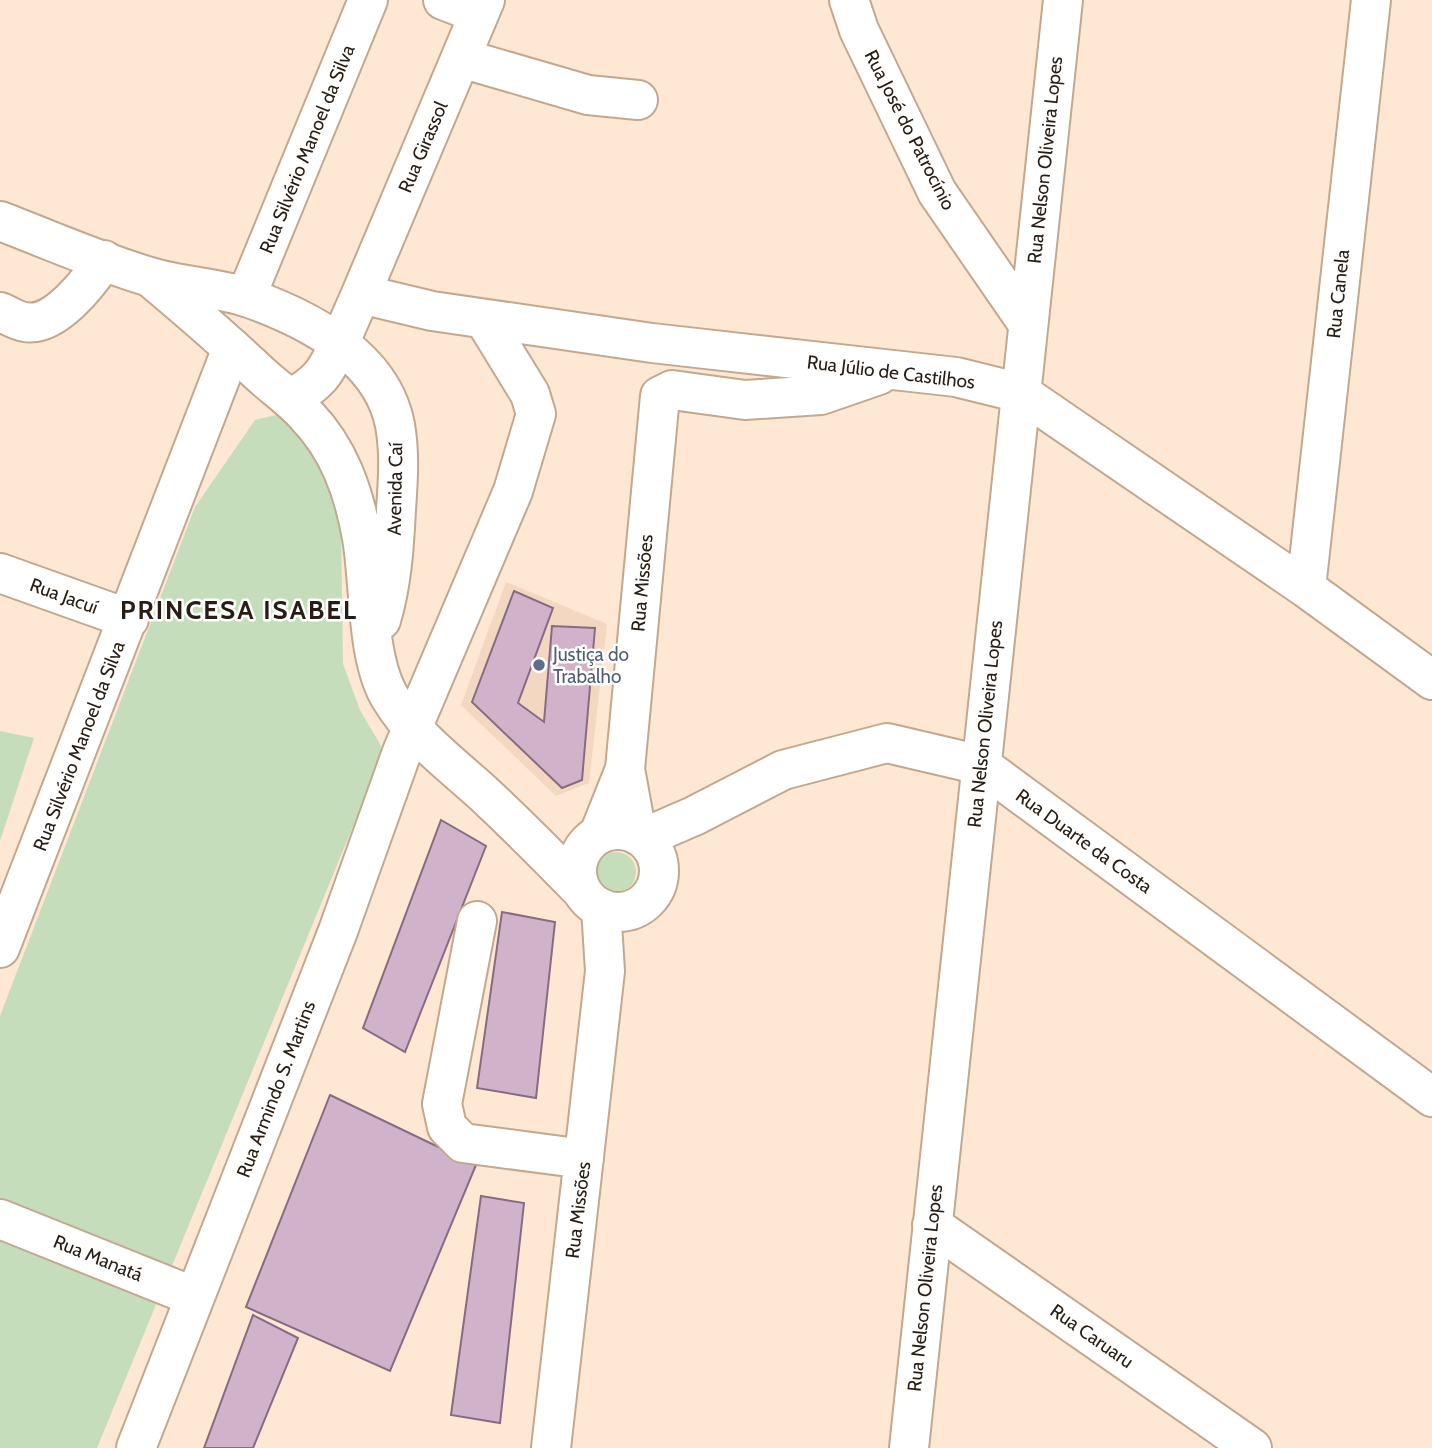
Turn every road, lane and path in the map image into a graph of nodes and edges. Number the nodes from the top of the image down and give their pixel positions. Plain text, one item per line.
1 (368, 0) edge
2 (443, 0) edge
3 (849, 0) edge
4 (1063, 0) edge
5 (1371, 0) edge
6 (482, 7) edge
7 (461, 58) junction
8 (638, 100) dead end
9 (0, 221) edge
10 (104, 260) junction
11 (151, 278) junction
12 (361, 295) junction
13 (246, 297) junction
14 (0, 312) edge
15 (283, 313) junction
16 (484, 319) junction
17 (1028, 324) junction
18 (339, 344) junction
19 (232, 348) junction
20 (891, 371) junction
21 (1021, 393) junction
22 (290, 400) junction
23 (0, 573) edge
24 (1306, 588) junction
25 (128, 619) junction
26 (374, 642) junction
27 (1432, 680) edge
28 (412, 728) junction
29 (981, 765) junction
30 (625, 769) junction
31 (517, 825) junction
32 (597, 835) junction
33 (646, 845) junction
34 (10, 895) edge
35 (603, 903) junction
36 (477, 921) dead end
37 (0, 948) edge
38 (1432, 1097) edge
39 (584, 1159) junction
40 (0, 1219) edge
41 (932, 1225) junction
42 (195, 1297) junction
43 (136, 1448) edge
44 (551, 1448) edge
45 (908, 1448) edge
46 (1252, 1448) edge

1 - 13 street, Rua Silvério Manoel da Silva
2 - 6 street
3 - 17 street, Rua José do Patrocínio
4 - 17 street, Rua Nelson Oliveira Lopes
5 - 24 street, Rua Canela
6 - 7 street, Rua Girassol
7 - 8 street
7 - 12 street, Rua Girassol
9 - 10 street, Avenida Caí
10 - 11 street, Avenida Caí
10 - 14 street
11 - 13 street, Avenida Caí
11 - 19 street, Avenida Caí
12 - 16 street, Rua Júlio de Castilhos
12 - 18 street
13 - 15 street, Avenida Caí
15 - 18 street, Avenida Caí
15 - 19 street
16 - 20 street, Rua Júlio de Castilhos
16 - 28 street, Rua Armindo S. Martins
17 - 21 street, Rua Nelson Oliveira Lopes
18 - 22 street
18 - 26 street, Avenida Caí
19 - 22 street, Avenida Caí
19 - 25 street, Rua Silvério Manoel da Silva
20 - 21 street, Rua Júlio de Castilhos
20 - 30 street, Rua Missões
21 - 24 street, Rua Júlio de Castilhos
21 - 29 street, Rua Nelson Oliveira Lopes
22 - 26 street, Avenida Caí
23 - 25 street, Rua Jacuí
24 - 27 street, Rua Júlio de Castilhos
25 - 34 street, Rua Silvério Manoel da Silva
26 - 28 street, Avenida Caí
28 - 31 street, Avenida Caí
28 - 42 street, Rua Armindo S. Martins
29 - 33 street, Rua Duarte da Costa
29 - 38 street, Rua Duarte da Costa
29 - 41 street, Rua Nelson Oliveira Lopes
30 - 32 street, Rua Missões
30 - 33 street, Rua Missões
31 - 32 street
31 - 35 street, Avenida Caí
32 - 33 street
32 - 35 street
33 - 35 street
34 - 37 street, Rua Silvério Manoel da Silva
35 - 39 street, Rua Missões
36 - 39 street
39 - 44 street, Rua Missões
40 - 42 street, Rua Manatá
41 - 45 street, Rua Nelson Oliveira Lopes
41 - 46 street, Rua Caruaru
42 - 43 street, Rua Armindo S. Martins

